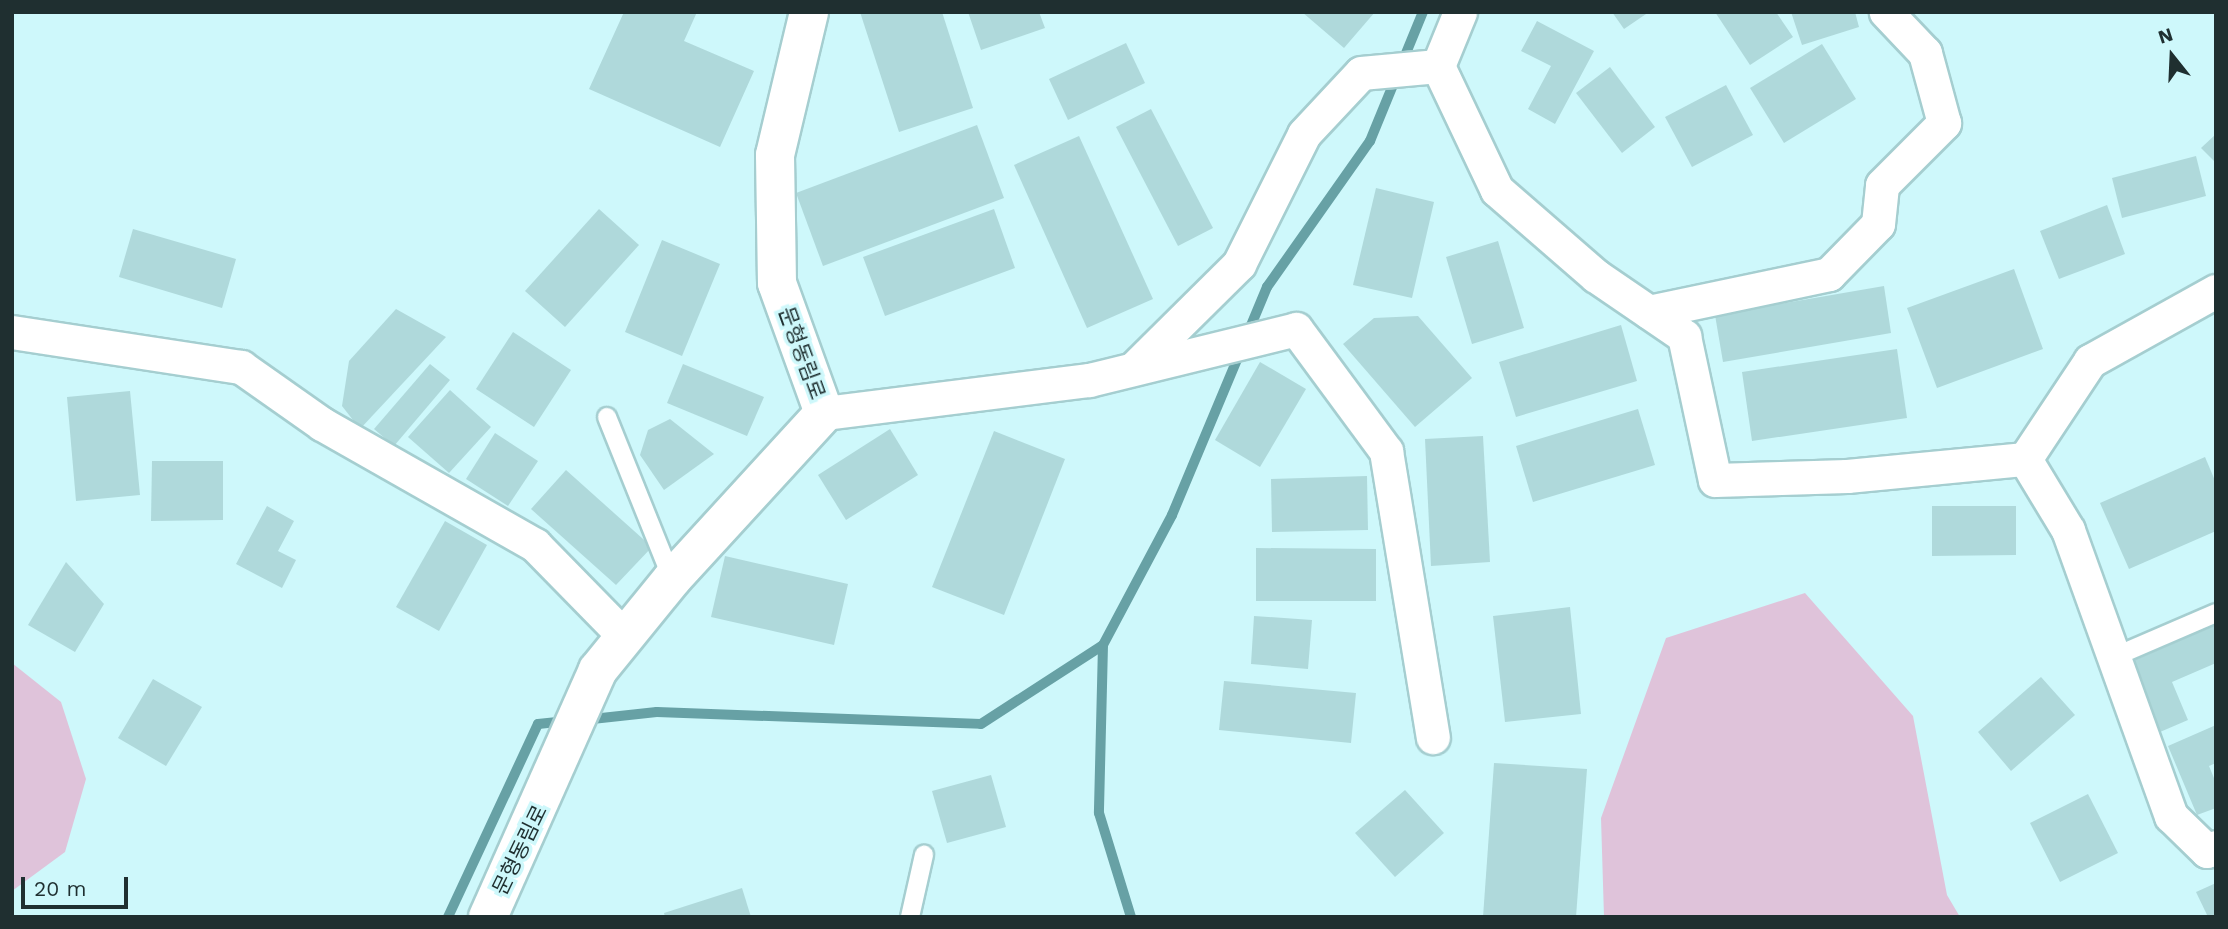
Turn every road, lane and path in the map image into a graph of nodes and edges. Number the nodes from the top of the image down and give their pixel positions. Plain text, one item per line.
1 (809, 12) edge
2 (1460, 12) edge
3 (1886, 12) edge
4 (1431, 67) junction
5 (2216, 291) edge
6 (1649, 312) junction
7 (12, 332) edge
8 (1135, 368) junction
9 (824, 413) junction
10 (607, 418) dead end
11 (2025, 459) junction
12 (671, 579) junction
13 (2216, 613) edge
14 (625, 637) junction
15 (2114, 657) junction
16 (1433, 737) dead end
17 (2216, 847) edge
18 (924, 855) dead end
19 (488, 917) edge
20 (911, 917) edge

1 - 9 street, 문형동림로
2 - 4 street
3 - 6 street
4 - 6 street
4 - 8 street
5 - 11 street
6 - 11 street
7 - 14 street
8 - 9 street
8 - 16 street
9 - 12 street, 문형동림로
10 - 12 lane
11 - 15 street
12 - 14 street, 문형동림로
13 - 15 lane
14 - 19 street, 문형동림로
15 - 17 street
18 - 20 lane

